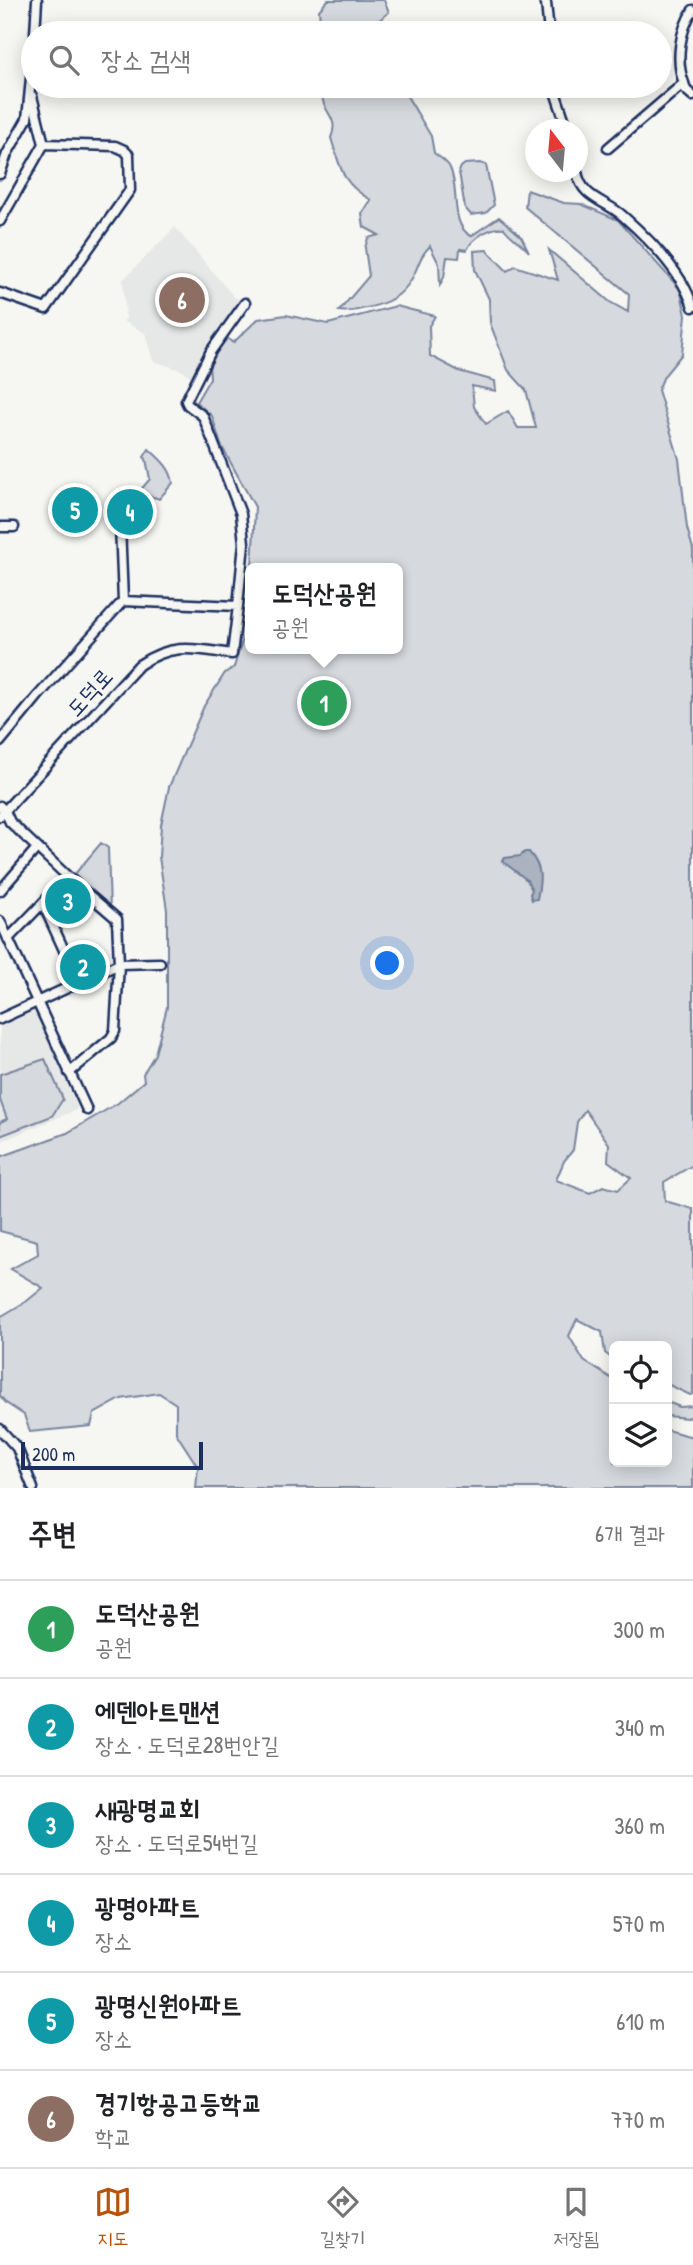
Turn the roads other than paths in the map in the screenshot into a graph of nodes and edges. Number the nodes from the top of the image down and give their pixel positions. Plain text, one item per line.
1 (37, 0) edge
2 (544, 0) edge
3 (693, 10) edge
4 (36, 21) edge
5 (548, 21) edge
6 (684, 83) junction
7 (672, 93) edge
8 (693, 96) edge
9 (30, 98) edge
10 (33, 98) edge
11 (557, 98) edge
12 (666, 98) edge
13 (564, 119) edge
14 (44, 144) junction
15 (608, 148) dead end
16 (0, 174) edge
17 (580, 182) edge
18 (3, 211) edge
19 (0, 222) edge
20 (0, 293) edge
21 (245, 303) dead end
22 (693, 307) edge
23 (119, 499) dead end
24 (0, 527) edge
25 (14, 527) dead end
26 (123, 601) junction
27 (238, 606) junction
28 (0, 742) edge
29 (2, 811) edge
30 (37, 848) junction
31 (68, 877) junction
32 (0, 891) edge
33 (43, 904) junction
34 (0, 921) edge
35 (8, 939) junction
36 (160, 963) dead end
37 (119, 964) junction
38 (79, 983) junction
39 (36, 1003) junction
40 (0, 1019) edge
41 (69, 1073) junction
42 (87, 1110) dead end
43 (0, 1429) edge
44 (33, 1488) edge

1 - 4 street
2 - 5 street
3 - 6 street
6 - 7 street
6 - 8 street
9 - 16 street
10 - 14 street
11 - 13 street
12 - 15 street
14 - 18 street
14 - 20 street
17 - 22 street
18 - 19 street
21 - 27 street
23 - 26 street
24 - 25 street
26 - 27 street
26 - 28 street
27 - 29 street, 도덕로
29 - 30 street
30 - 31 street
30 - 32 street
31 - 33 street
31 - 37 street
33 - 35 street
33 - 38 street
34 - 35 street
35 - 39 street
36 - 37 street
37 - 38 street
37 - 41 street
38 - 39 street
39 - 40 street
39 - 41 street
41 - 42 street
43 - 44 street

